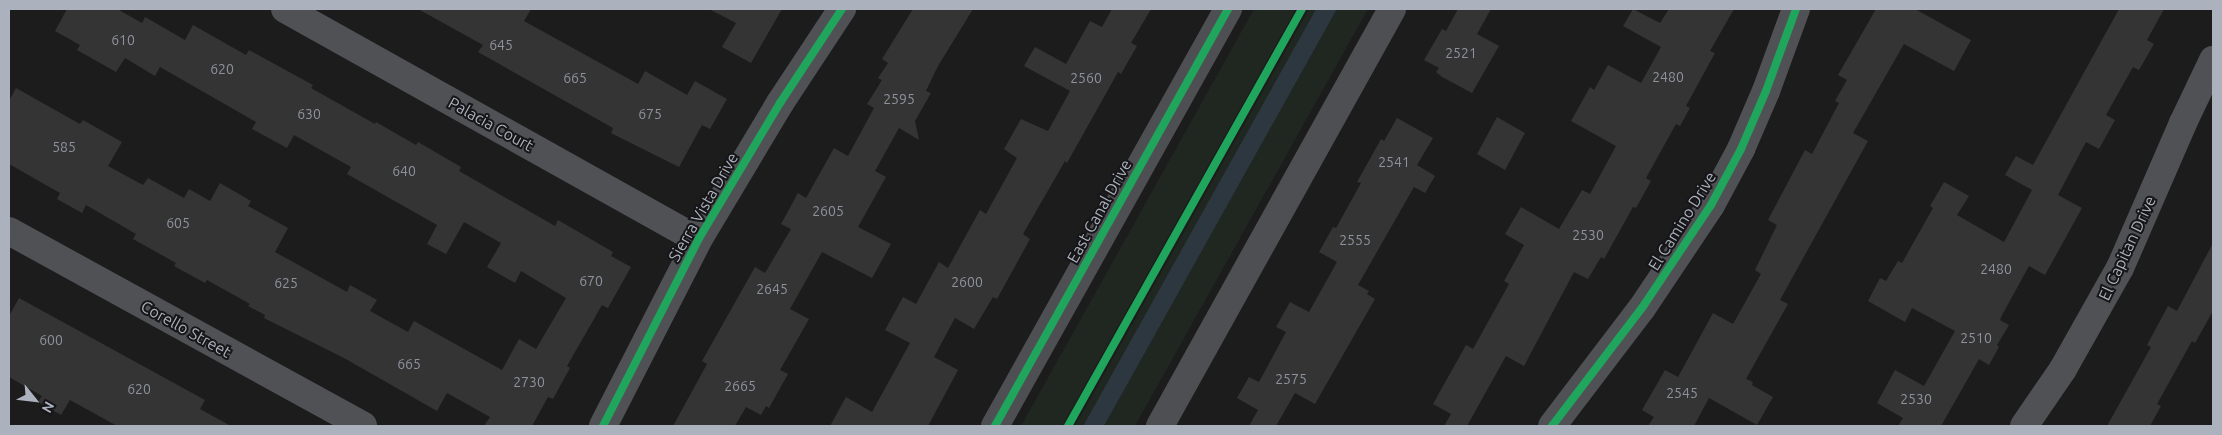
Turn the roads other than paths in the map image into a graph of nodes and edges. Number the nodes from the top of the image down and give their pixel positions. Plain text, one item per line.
1 (285, 9) edge
2 (842, 9) edge
3 (1228, 9) edge
4 (1392, 9) edge
5 (1796, 9) edge
6 (2213, 60) edge
7 (9, 231) edge
8 (698, 240) junction
9 (363, 426) edge
10 (602, 426) edge
11 (994, 426) edge
12 (1160, 426) edge
13 (1552, 426) edge
14 (2024, 426) edge

1 - 8 street, Palacia Court
2 - 8 street, Sierra Vista Drive
3 - 11 main road, East Canal Drive
4 - 12 main road
5 - 13 street, El Camino Drive
6 - 14 street, El Capitan Drive
7 - 9 street, Corello Street
8 - 10 street, Sierra Vista Drive

